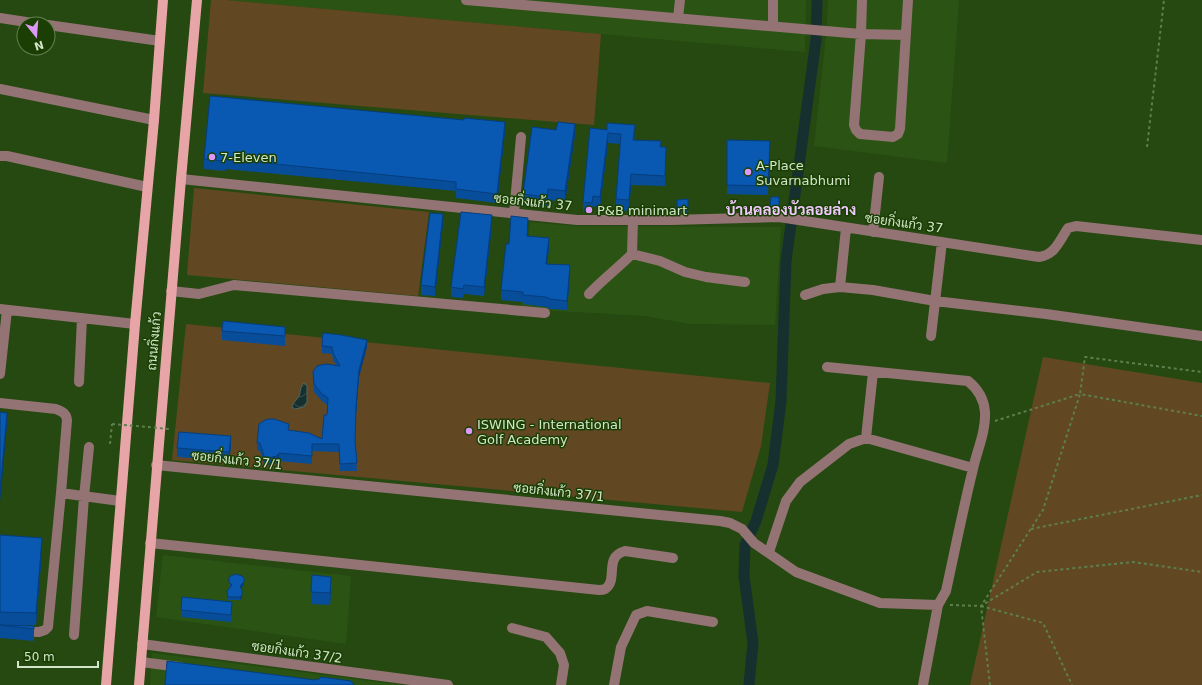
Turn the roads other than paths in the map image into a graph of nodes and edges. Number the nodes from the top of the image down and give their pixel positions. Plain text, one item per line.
1 (163, 0) edge
2 (197, 0) edge
3 (466, 0) edge
4 (680, 0) edge
5 (773, 0) edge
6 (862, 0) edge
7 (908, 0) edge
8 (0, 18) edge
9 (678, 18) junction
10 (16, 20) edge
11 (56, 26) edge
12 (773, 26) junction
13 (861, 34) junction
14 (906, 35) junction
15 (160, 41) junction
16 (0, 90) edge
17 (154, 120) junction
18 (521, 137) dead end
19 (0, 156) edge
20 (879, 177) dead end
21 (180, 179) junction
22 (147, 186) junction
23 (514, 213) junction
24 (633, 220) junction
25 (846, 228) junction
26 (873, 232) junction
27 (1202, 240) edge
28 (942, 242) junction
29 (632, 254) junction
30 (745, 282) dead end
31 (840, 287) junction
32 (171, 291) junction
33 (588, 294) dead end
34 (805, 295) dead end
35 (935, 301) junction
36 (3, 310) edge
37 (545, 313) dead end
38 (82, 318) junction
39 (134, 324) junction
40 (931, 336) dead end
41 (1202, 336) edge
42 (827, 367) dead end
43 (873, 372) junction
44 (0, 374) edge
45 (79, 382) dead end
46 (0, 403) edge
47 (866, 438) junction
48 (89, 447) dead end
49 (156, 465) junction
50 (973, 468) junction
51 (61, 493) junction
52 (84, 497) junction
53 (120, 501) junction
54 (150, 543) junction
55 (769, 552) junction
56 (673, 558) dead end
57 (938, 605) junction
58 (713, 622) dead end
59 (512, 628) dead end
60 (0, 631) edge
61 (74, 635) dead end
62 (142, 644) junction
63 (141, 662) junction
64 (186, 668) edge
65 (106, 685) edge
66 (139, 685) edge
67 (448, 685) edge
68 (561, 685) edge
69 (614, 685) edge
70 (923, 685) edge

1 - 15 main road, ถนนกิ่งแก้ว
2 - 21 main road, ถนนกิ่งแก้ว
3 - 9 street
4 - 9 street
5 - 12 street
6 - 13 street
7 - 14 street
8 - 10 street
9 - 12 street
11 - 15 street
12 - 13 street
13 - 14 street
13 - 14 street
15 - 17 main road, ถนนกิ่งแก้ว
16 - 17 street
17 - 22 main road, ถนนกิ่งแก้ว
18 - 23 street
19 - 22 street
20 - 26 street
21 - 23 street, ซอยกิ่งแก้ว 37
21 - 32 main road, ถนนกิ่งแก้ว
22 - 39 main road, ถนนกิ่งแก้ว
23 - 24 street, ซอยกิ่งแก้ว 37
24 - 25 street, ซอยกิ่งแก้ว 37
24 - 29 street
25 - 26 street, ซอยกิ่งแก้ว 37
25 - 31 street
26 - 28 street, ซอยกิ่งแก้ว 37
27 - 28 street, ซอยกิ่งแก้ว 37
28 - 35 street
29 - 30 street
29 - 33 street
31 - 34 street
31 - 35 street
32 - 37 street
32 - 49 main road, ถนนกิ่งแก้ว
35 - 40 street
35 - 41 street
36 - 38 street
36 - 44 street
38 - 39 street
38 - 45 street
39 - 53 main road, ถนนกิ่งแก้ว
42 - 43 street
43 - 47 street
43 - 50 street
46 - 51 street
47 - 50 street
47 - 55 street
48 - 52 street
49 - 54 main road, ถนนกิ่งแก้ว
49 - 55 street, ซอยกิ่งแก้ว 37/1
50 - 57 street
51 - 52 street
51 - 60 street
52 - 53 street
52 - 61 street
53 - 65 main road, ถนนกิ่งแก้ว
54 - 56 street
54 - 62 main road, ถนนกิ่งแก้ว
55 - 57 street, ซอยกิ่งแก้ว 37/1
57 - 70 street
58 - 69 street
59 - 68 street
62 - 63 main road, ถนนกิ่งแก้ว
62 - 67 street, ซอยกิ่งแก้ว 37/2
63 - 64 street
63 - 66 main road, ถนนกิ่งแก้ว

